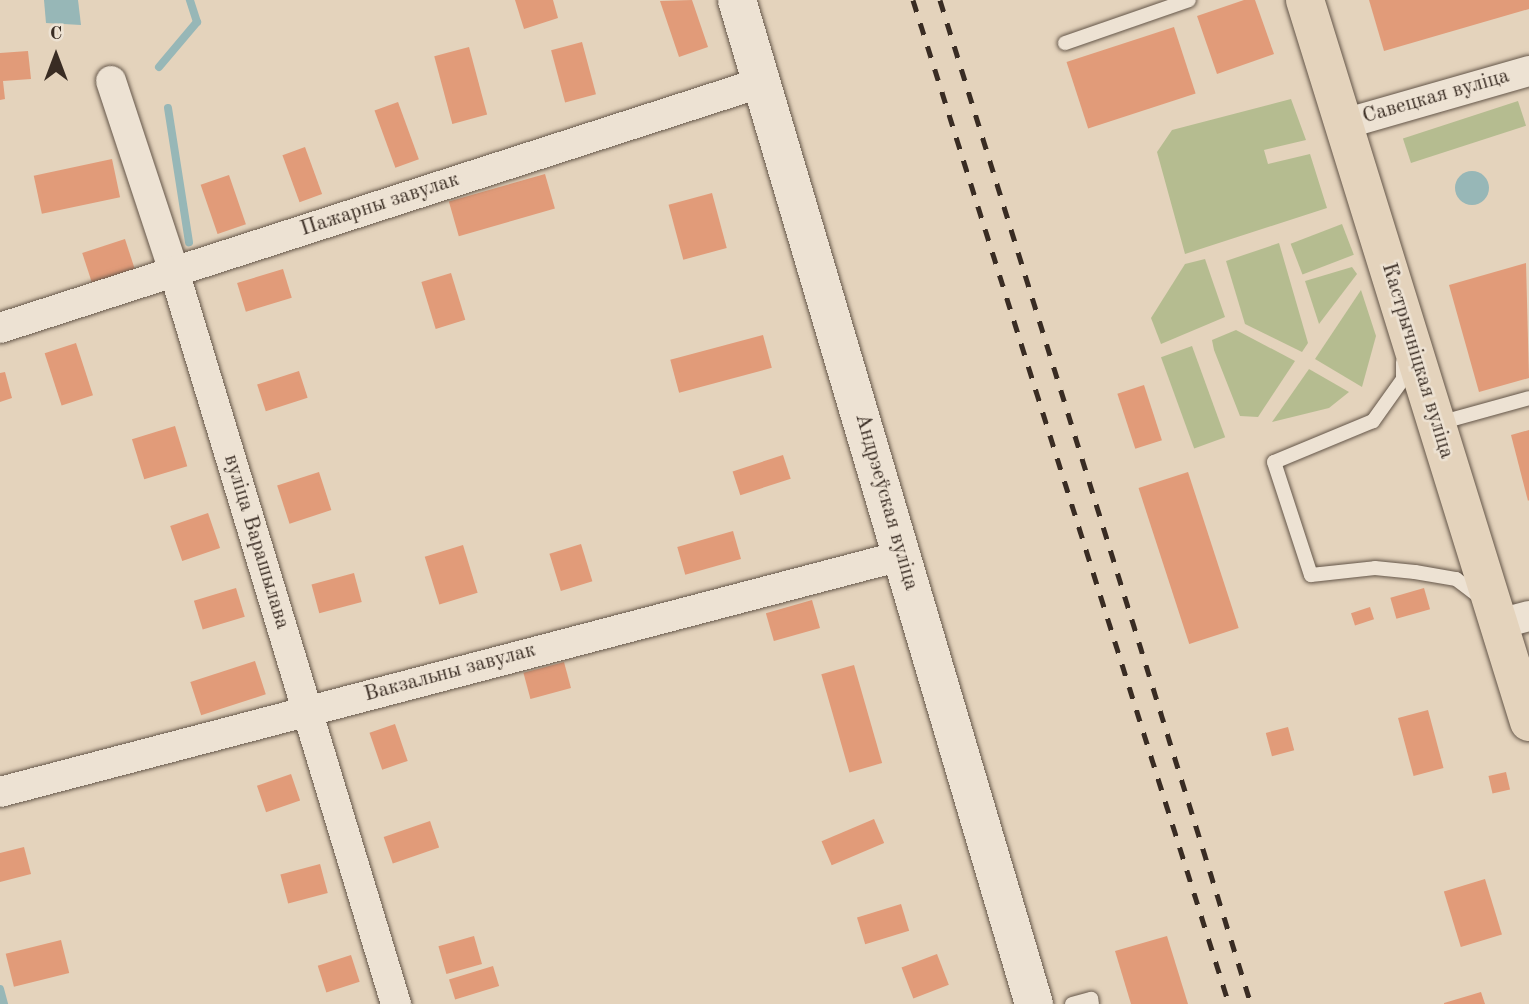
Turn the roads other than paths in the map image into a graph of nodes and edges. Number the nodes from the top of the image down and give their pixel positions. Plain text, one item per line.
1 (737, 0) edge
2 (1189, 0) edge
3 (1305, 0) edge
4 (1065, 43) dead end
5 (1529, 71) edge
6 (111, 81) dead end
7 (760, 83) junction
8 (1344, 124) junction
9 (174, 271) junction
10 (1403, 315) junction
11 (0, 328) edge
12 (1529, 398) edge
13 (1436, 424) junction
14 (901, 556) junction
15 (1507, 616) edge
16 (307, 710) junction
17 (1529, 722) edge
18 (0, 792) edge
19 (396, 1004) edge
20 (1034, 1004) edge
21 (1072, 1004) edge
22 (1093, 1004) edge

1 - 7 main road, Андрэеўская вуліца
2 - 4 lane
3 - 8 main road, Кастрычніцкая вуліца
5 - 8 street, Савецкая вуліца
6 - 9 street, вуліца Варашылава
7 - 9 street, Пажарны завулак
7 - 14 main road, Андрэеўская вуліца
8 - 10 main road, Кастрычніцкая вуліца
9 - 11 street, Пажарны завулак
9 - 16 street, вуліца Варашылава
10 - 13 main road, Кастрычніцкая вуліца
10 - 15 lane
12 - 13 lane
13 - 15 main road, Кастрычніцкая вуліца
14 - 16 street, Вакзальны завулак
14 - 20 main road, Андрэеўская вуліца
15 - 17 main road, Кастрычніцкая вуліца
16 - 18 street, Вакзальны завулак
16 - 19 street, вуліца Варашылава
21 - 22 lane

